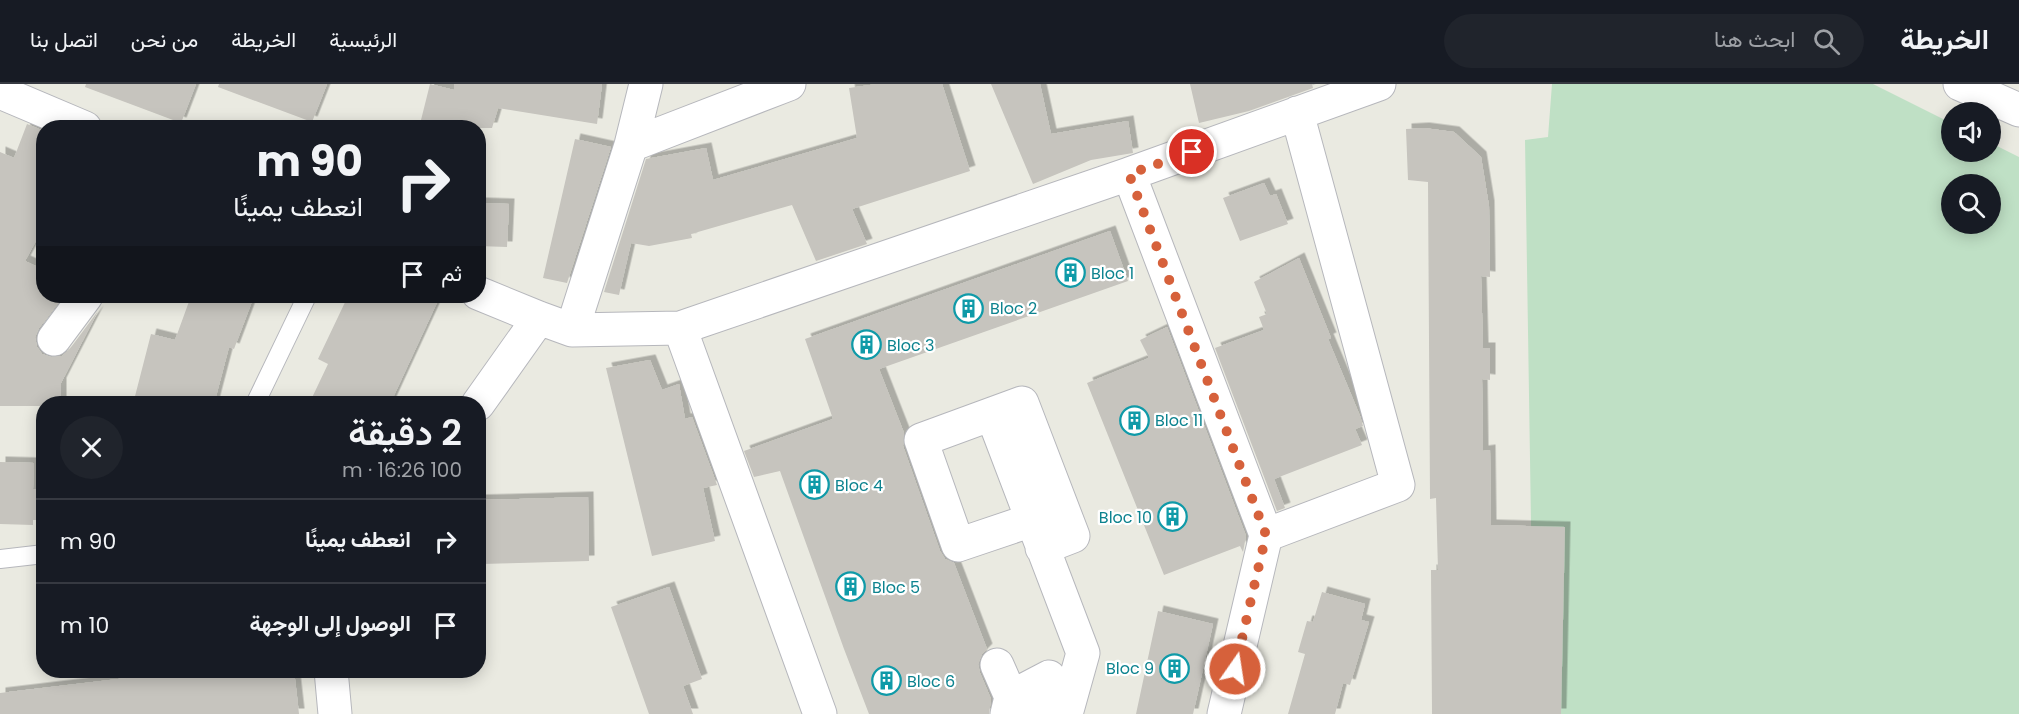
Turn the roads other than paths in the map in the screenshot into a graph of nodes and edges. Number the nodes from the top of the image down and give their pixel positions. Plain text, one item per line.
1 (646, 84) edge
2 (789, 84) edge
3 (1379, 84) edge
4 (1960, 84) edge
5 (0, 92) edge
6 (44, 96) edge
7 (2019, 110) edge
8 (1297, 113) junction
9 (75, 120) edge
10 (631, 145) junction
11 (1129, 174) junction
12 (486, 296) edge
13 (81, 303) edge
14 (303, 303) edge
15 (539, 318) junction
16 (680, 328) junction
17 (572, 330) junction
18 (54, 339) dead end
19 (259, 396) edge
20 (484, 396) edge
21 (992, 414) junction
22 (1037, 534) junction
23 (1266, 535) junction
24 (36, 555) edge
25 (0, 559) edge
26 (997, 664) dead end
27 (332, 678) edge
28 (1009, 705) edge
29 (335, 714) edge
30 (820, 714) edge
31 (1064, 714) edge
32 (1224, 714) edge

1 - 10 street
2 - 10 street
3 - 8 street
4 - 7 street
5 - 6 street
6 - 9 street
8 - 11 street
8 - 23 street
10 - 17 street
11 - 16 street
11 - 23 street
12 - 15 street
13 - 18 street
14 - 19 lane
15 - 17 street
15 - 20 street
16 - 17 street
16 - 30 street
21 - 22 street
21 - 22 street
21 - 22 street
22 - 31 street
23 - 32 street
24 - 25 lane
26 - 28 street
27 - 29 street
28 - 31 street

